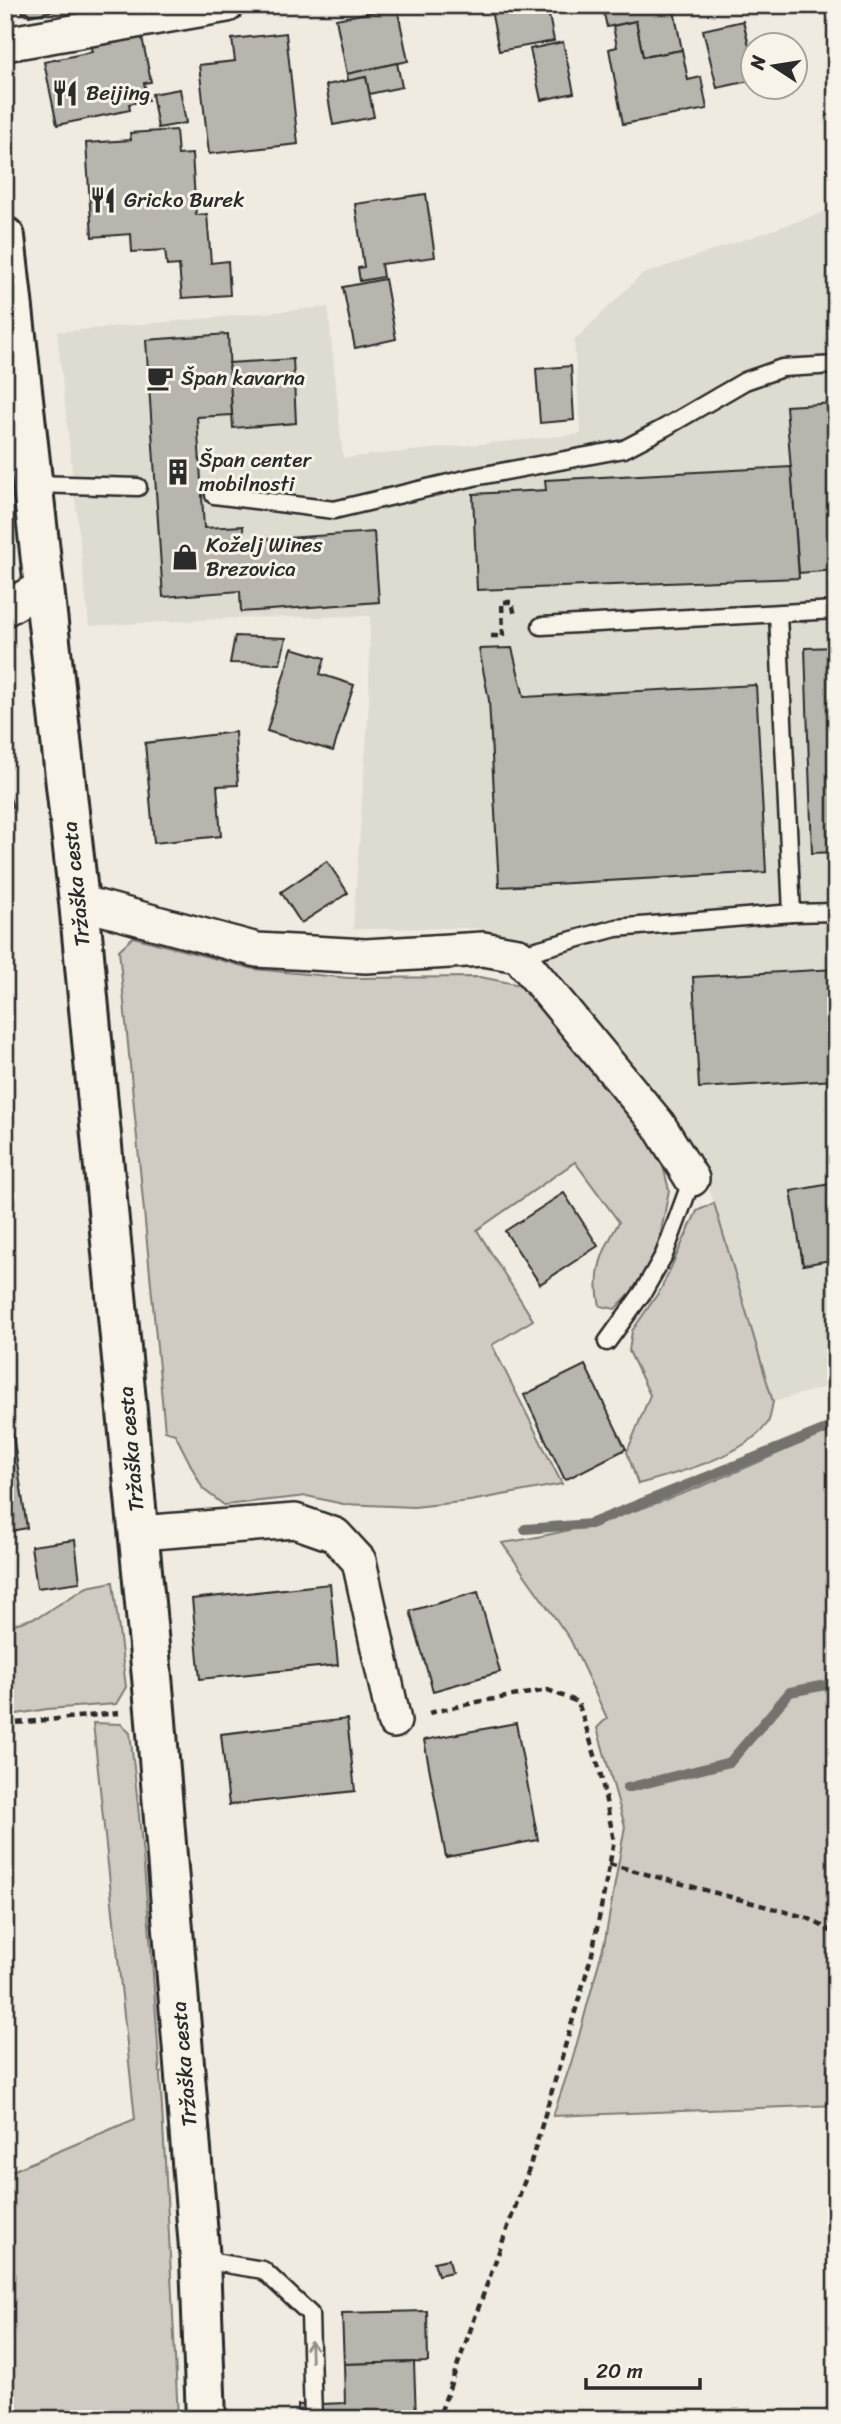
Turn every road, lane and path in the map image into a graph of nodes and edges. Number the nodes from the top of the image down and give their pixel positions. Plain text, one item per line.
1 (227, 5) edge
2 (5, 44) edge
3 (5, 237) edge
4 (836, 365) edge
5 (34, 484) junction
6 (138, 487) dead end
7 (214, 495) dead end
8 (44, 586) junction
9 (5, 609) edge
10 (836, 610) edge
11 (778, 614) junction
12 (517, 626) dead end
13 (541, 626) dead end
14 (491, 636) dead end
15 (79, 902) junction
16 (836, 912) edge
17 (792, 913) junction
18 (518, 956) junction
19 (692, 1179) joint
20 (607, 1342) dead end
21 (139, 1533) junction
22 (155, 1709) junction
23 (394, 1721) joint
24 (5, 1724) edge
25 (610, 1864) junction
26 (836, 1934) edge
27 (200, 2260) junction
28 (206, 2419) edge
29 (313, 2419) edge
30 (438, 2419) edge

1 - 2 street
3 - 5 main road, Tržaška cesta
4 - 7 lane
5 - 6 lane
5 - 8 main road, Tržaška cesta
8 - 9 street
8 - 15 main road, Tržaška cesta
10 - 11 lane
11 - 13 lane
11 - 17 lane
12 - 14 path
15 - 18 street
15 - 21 main road, Tržaška cesta
16 - 17 lane
17 - 18 lane
18 - 19 street
19 - 20 lane
21 - 22 main road, Tržaška cesta
21 - 23 street, Tržaška cesta
22 - 24 path
22 - 27 main road, Tržaška cesta
23 - 25 path
25 - 26 path
25 - 30 path
27 - 28 main road, Tržaška cesta
29 -> 27 lane

